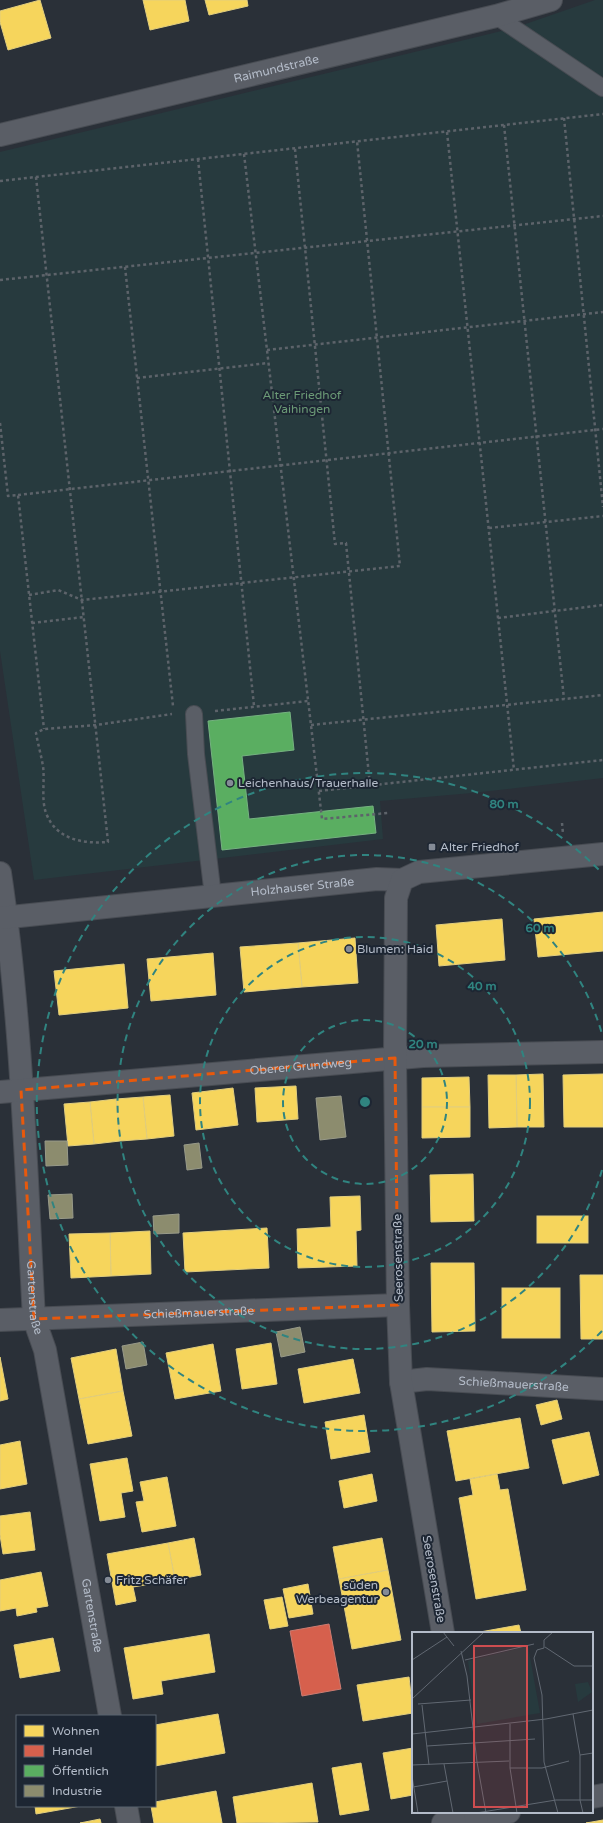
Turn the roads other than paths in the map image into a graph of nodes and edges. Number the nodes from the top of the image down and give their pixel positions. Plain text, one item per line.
1 (551, 0) edge
2 (496, 16) junction
3 (603, 88) edge
4 (0, 134) edge
5 (194, 714) road end
6 (603, 854) edge
7 (0, 873) edge
8 (402, 880) junction
9 (212, 896) junction
10 (3, 917) edge
11 (603, 1052) edge
12 (395, 1058) junction
13 (21, 1090) junction
14 (0, 1092) edge
15 (398, 1305) junction
16 (34, 1319) junction
17 (0, 1320) edge
18 (401, 1382) junction
19 (603, 1389) edge
20 (444, 1632) edge
21 (110, 1715) edge
22 (603, 1795) edge
23 (593, 1797) edge
24 (126, 1807) edge
25 (504, 1813) edge
26 (476, 1818) edge
27 (129, 1823) edge
28 (443, 1823) edge

1 - 2 street, Raimundstraße
2 - 3 lane
2 - 4 street, Raimundstraße
5 - 9 lane
6 - 8 street, Holzhauser Straße
7 - 10 street, Gartenstraße
8 - 9 street, Holzhauser Straße
8 - 12 street, Seerosenstraße
9 - 10 street, Holzhauser Straße
10 - 13 street, Gartenstraße
11 - 12 street, Oberer Grundweg
12 - 13 street, Oberer Grundweg
12 - 15 street, Seerosenstraße
13 - 14 street, Oberer Grundweg
13 - 16 street, Gartenstraße
15 - 16 street, Schießmauerstraße
15 - 18 street, Seerosenstraße
16 - 17 street, Schießmauerstraße
16 - 21 street, Gartenstraße
18 - 19 street, Schießmauerstraße
18 - 20 street, Seerosenstraße
22 - 23 street
24 - 27 street
25 - 26 street
26 - 28 street

